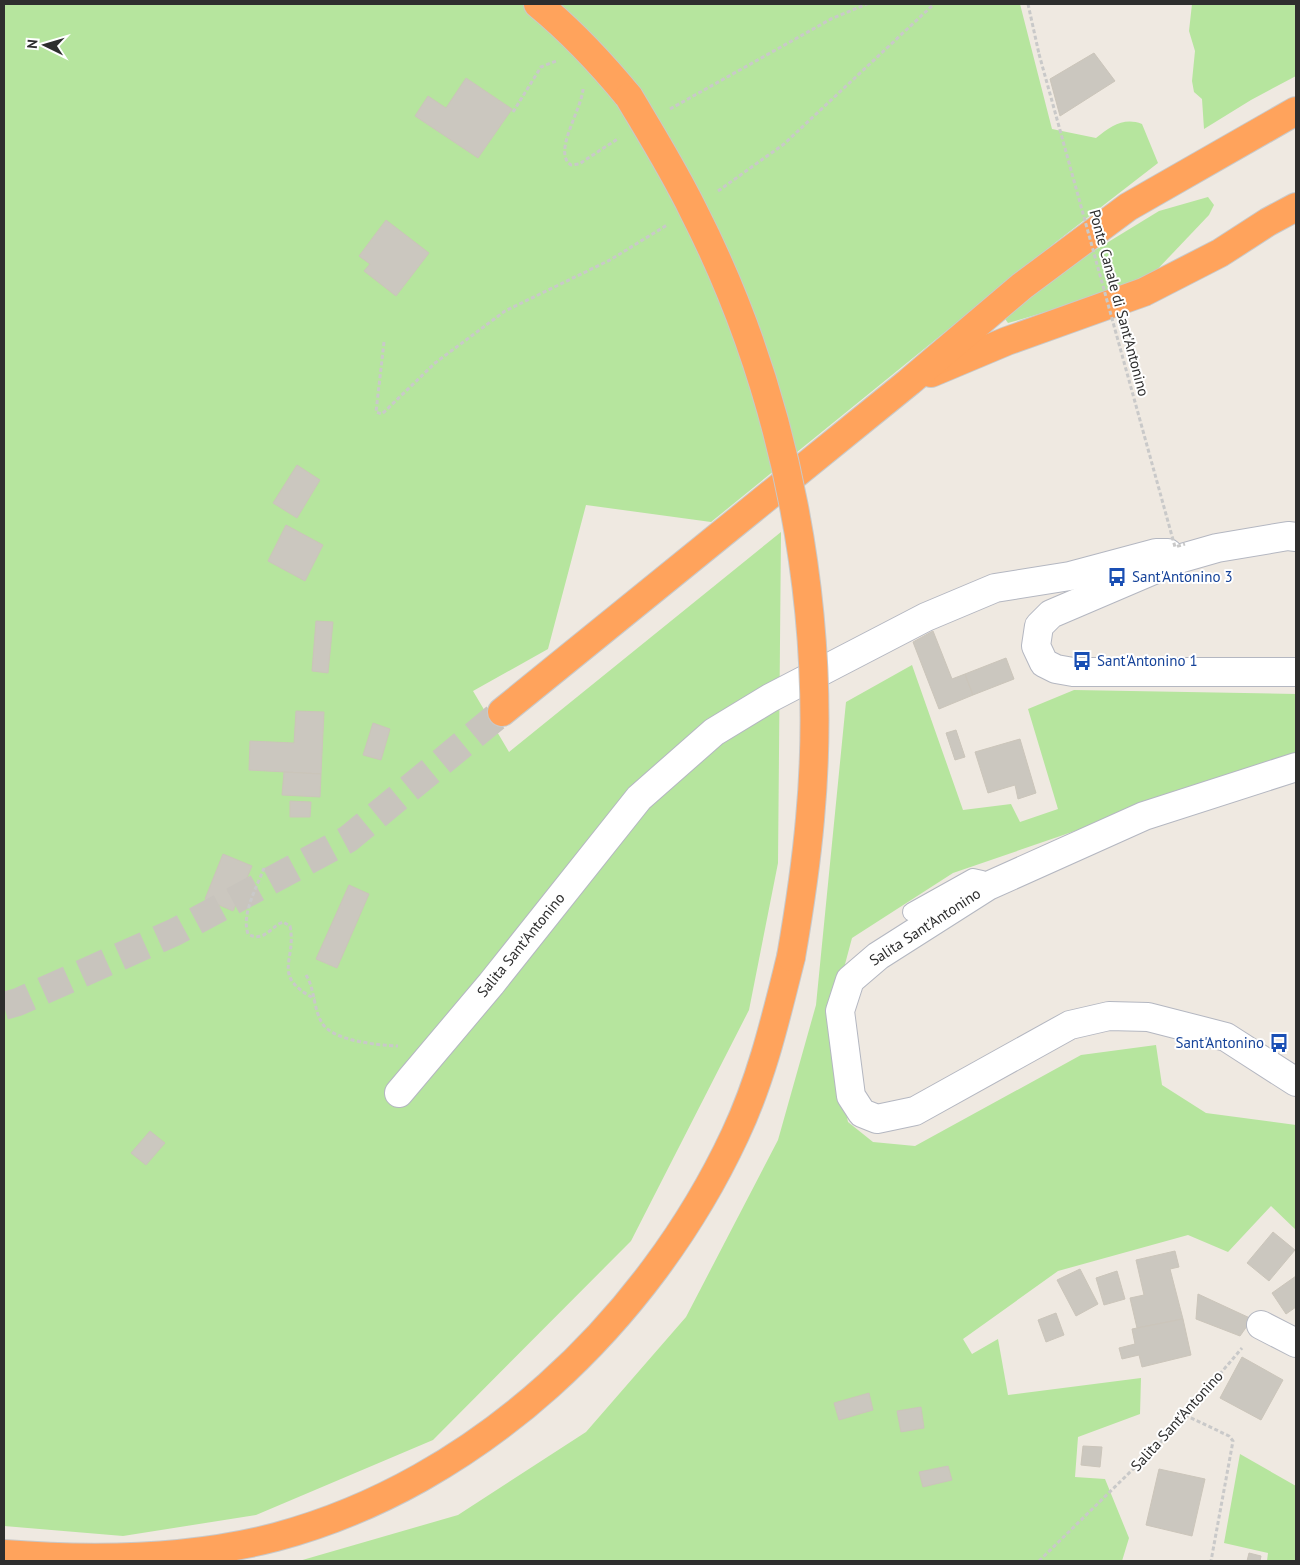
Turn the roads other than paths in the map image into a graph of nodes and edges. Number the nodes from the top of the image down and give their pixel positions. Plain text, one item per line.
1 (538, 4) edge
2 (1296, 111) edge
3 (1296, 207) edge
4 (909, 382) junction
5 (1296, 537) edge
6 (1179, 553) junction
7 (1296, 672) edge
8 (502, 712) tunnel mouth
9 (1296, 767) edge
10 (988, 886) junction
11 (912, 912) dead end
12 (1296, 1082) edge
13 (399, 1093) dead end
14 (1261, 1325) road end
15 (1296, 1343) edge
16 (4, 1554) edge

1 - 16 highway, bridge
2 - 4 highway
3 - 4 highway
4 - 8 highway
5 - 6 street
6 - 7 street
6 - 13 street, Salita Sant'Antonino
9 - 10 street, Salita Sant'Antonino
10 - 11 lane
10 - 12 street, Salita Sant'Antonino
14 - 15 street

